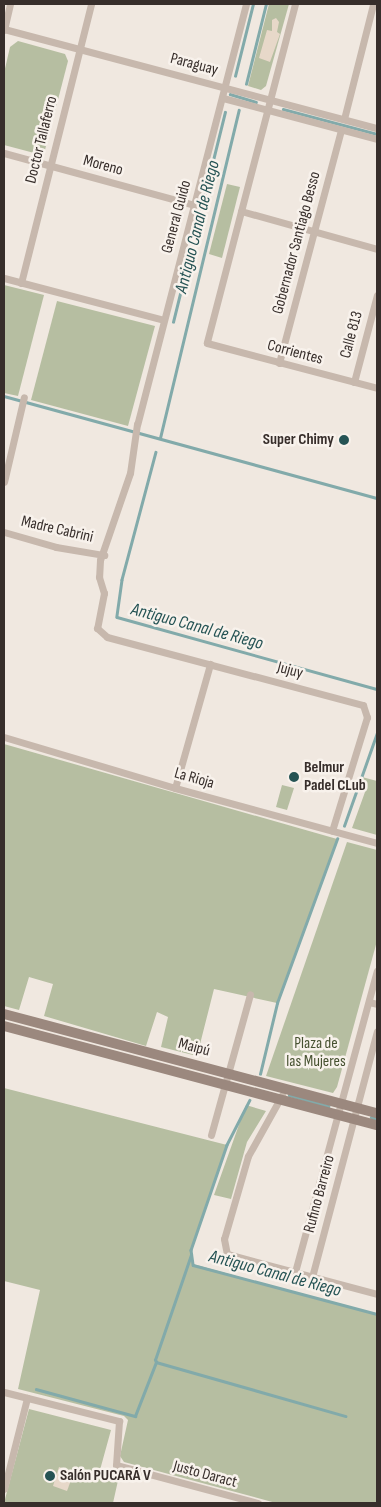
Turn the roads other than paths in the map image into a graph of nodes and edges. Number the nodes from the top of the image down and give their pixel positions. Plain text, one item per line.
1 (10, 4) edge
2 (91, 4) edge
3 (246, 4) edge
4 (295, 4) edge
5 (373, 4) edge
6 (4, 29) edge
7 (80, 49) junction
8 (226, 88) junction
9 (223, 98) junction
10 (269, 99) junction
11 (266, 110) junction
12 (344, 119) junction
13 (377, 128) edge
14 (341, 130) junction
15 (377, 140) edge
16 (4, 153) edge
17 (49, 166) junction
18 (194, 205) junction
19 (241, 211) junction
20 (314, 231) junction
21 (377, 249) edge
22 (4, 278) edge
23 (21, 282) junction
24 (377, 295) edge
25 (164, 320) junction
26 (279, 363) junction
27 (354, 382) junction
28 (377, 388) edge
29 (24, 397) dead end
30 (4, 482) edge
31 (4, 532) edge
32 (104, 555) junction
33 (97, 628) joint
34 (210, 664) junction
35 (4, 737) edge
36 (175, 788) junction
37 (332, 831) junction
38 (377, 843) edge
39 (377, 971) edge
40 (250, 994) dead end
41 (369, 1002) junction
42 (377, 1004) edge
43 (4, 1014) edge
44 (4, 1026) edge
45 (377, 1031) edge
46 (115, 1043) junction
47 (112, 1054) junction
48 (229, 1073) junction
49 (226, 1084) junction
50 (285, 1088) junction
51 (280, 1099) junction
52 (342, 1102) junction
53 (357, 1107) junction
54 (377, 1113) edge
55 (339, 1114) junction
56 (354, 1119) junction
57 (377, 1124) edge
58 (211, 1135) dead end
59 (295, 1272) junction
60 (312, 1277) junction
61 (377, 1294) edge
62 (4, 1392) edge
63 (28, 1398) junction
64 (4, 1489) edge
65 (252, 1503) edge

1 - 6 street
2 - 7 street, Doctor Tallaferro
3 - 8 street, General Guido
4 - 10 street
5 - 12 street
6 - 7 street, Paraguay
7 - 8 street, Paraguay
7 - 17 street, Doctor Tallaferro
8 - 9 street, General Guido
8 - 10 street, Paraguay
9 - 11 street, Paraguay
9 - 18 street, General Guido
10 - 11 street
10 - 12 street, Paraguay
11 - 14 street, Paraguay
11 - 19 street
12 - 13 street, Paraguay
14 - 15 street, Paraguay
14 - 20 street, Gobernador Santiago Besso
16 - 17 street, Moreno
17 - 18 street, Moreno
17 - 23 street, Doctor Tallaferro
18 - 25 street, General Guido
19 - 20 street
19 - 26 street, Corrientes
20 - 21 street
20 - 26 street, Gobernador Santiago Besso
22 - 23 street
23 - 25 street
24 - 27 street, Calle 813
25 - 32 street, General Guido
26 - 27 street, Corrientes
27 - 28 street, Corrientes
29 - 30 street
31 - 32 street, Madre Cabrini
32 - 33 street, General Guido
33 - 34 street, Jujuy
34 - 36 street
34 - 37 street, Jujuy
35 - 36 street, La Rioja
36 - 37 street, La Rioja
37 - 38 street, La Rioja
39 - 41 street
40 - 48 street
41 - 42 street
41 - 52 street
43 - 46 street, Maipú
44 - 47 street, Maipú
45 - 53 street
46 - 47 street
46 - 48 street, Maipú
47 - 49 street, Maipú
48 - 49 street
48 - 50 street, Maipú
49 - 51 street, Maipú
49 - 58 street
50 - 51 street
50 - 52 street, Maipú
51 - 55 street, Maipú
51 - 59 street
52 - 53 street, Maipú
52 - 55 street, Rufino Barreiro
53 - 54 street, Maipú
53 - 56 street, Rufino Barreiro
55 - 56 street, Maipú
55 - 59 street, Rufino Barreiro
56 - 57 street, Maipú
56 - 60 street, Rufino Barreiro
59 - 60 street
60 - 61 street
62 - 63 street
63 - 64 street
63 - 65 street, Justo Daract

